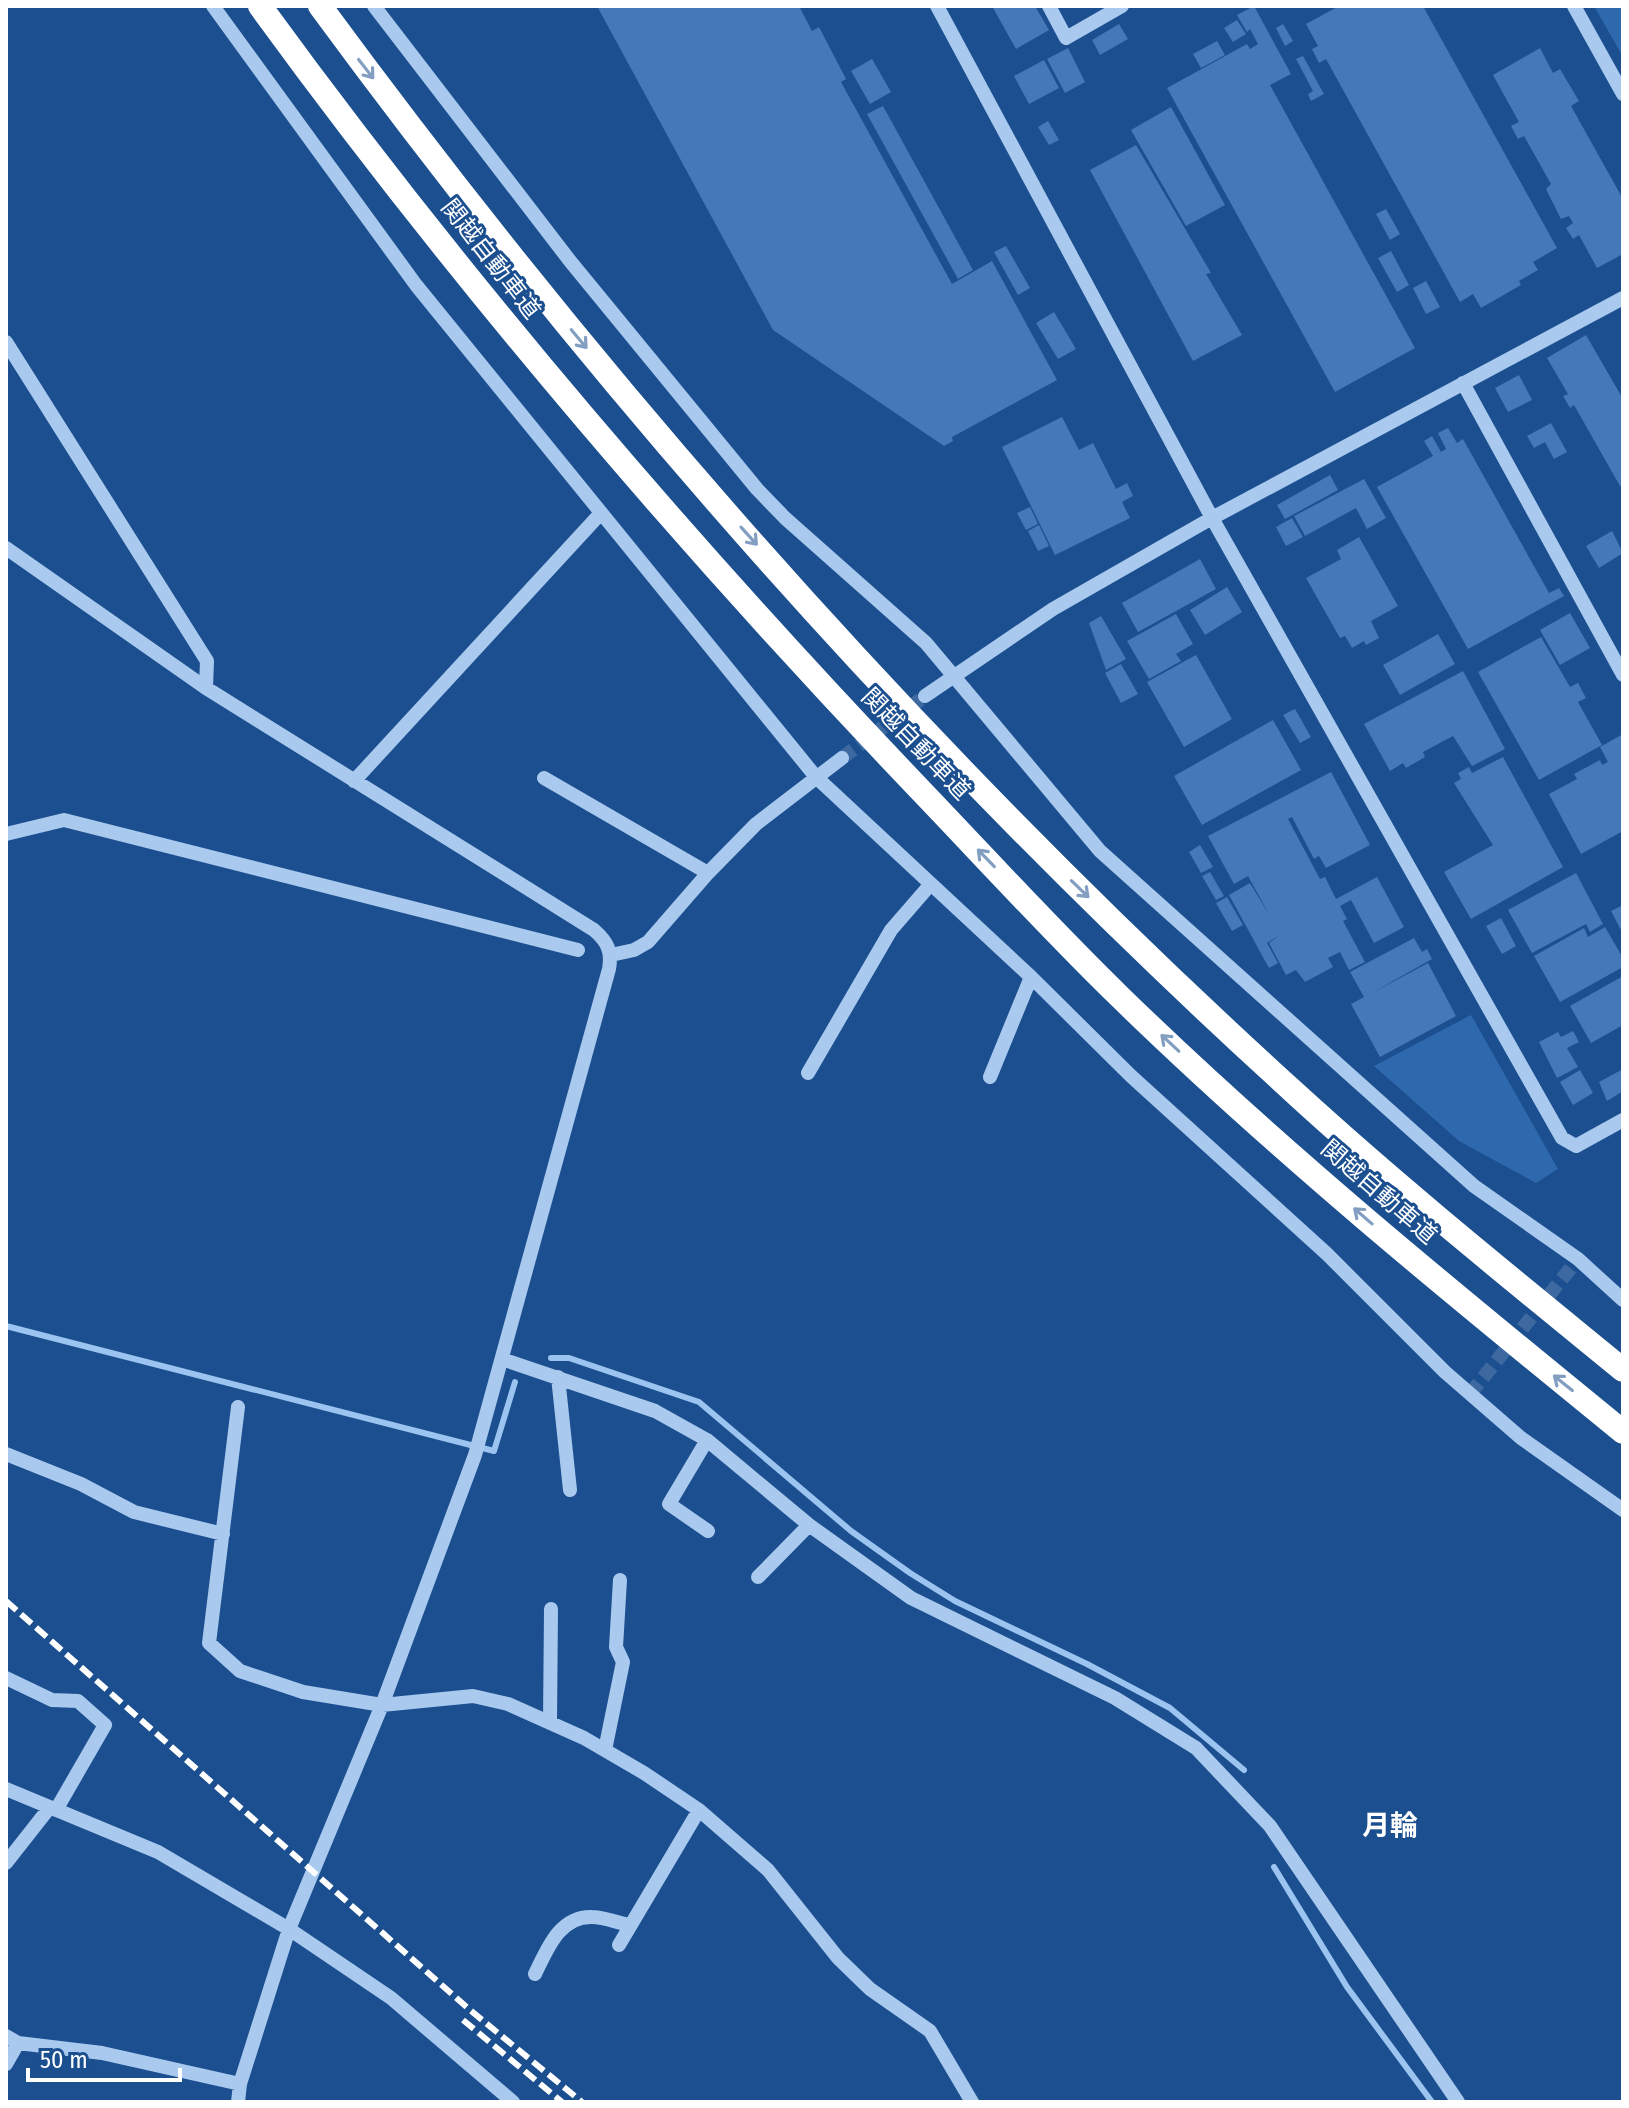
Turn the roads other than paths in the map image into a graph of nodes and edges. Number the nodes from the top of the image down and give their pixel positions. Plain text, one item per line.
1 (213, 6) edge
2 (260, 6) edge
3 (320, 6) edge
4 (374, 6) edge
5 (937, 6) edge
6 (1049, 6) edge
7 (1122, 6) edge
8 (1574, 6) edge
9 (1623, 94) edge
10 (1623, 298) edge
11 (6, 342) edge
12 (1463, 383) junction
13 (601, 513) junction
14 (1212, 518) junction
15 (6, 548) edge
16 (954, 674) junction
17 (1623, 675) edge
18 (206, 688) junction
19 (925, 696) tunnel mouth
20 (842, 758) tunnel mouth
21 (816, 777) junction
22 (544, 778) dead end
23 (354, 781) junction
24 (6, 834) edge
25 (708, 873) junction
26 (930, 885) junction
27 (578, 950) dead end
28 (611, 955) junction
29 (1031, 977) junction
30 (808, 1073) dead end
31 (990, 1077) dead end
32 (1623, 1120) edge
33 (1623, 1300) edge
34 (502, 1359) junction
35 (1623, 1370) edge
36 (558, 1377) junction
37 (238, 1407) dead end
38 (1623, 1432) edge
39 (707, 1440) junction
40 (6, 1454) edge
41 (570, 1490) dead end
42 (1623, 1510) edge
43 (809, 1525) junction
44 (708, 1531) dead end
45 (223, 1534) junction
46 (758, 1577) dead end
47 (620, 1580) dead end
48 (551, 1609) dead end
49 (6, 1678) edge
50 (382, 1705) junction
51 (550, 1723) junction
52 (605, 1750) junction
53 (6, 1789) edge
54 (53, 1809) junction
55 (699, 1810) junction
56 (6, 1863) edge
57 (630, 1925) junction
58 (289, 1929) junction
59 (619, 1945) dead end
60 (535, 1974) dead end
61 (12, 2039) edge
62 (6, 2064) edge
63 (240, 2084) junction
64 (238, 2102) edge
65 (513, 2102) edge
66 (972, 2102) edge
67 (1458, 2102) edge

1 - 13 street
38 -> 2 highway, 関越自動車道
3 -> 35 highway, 関越自動車道
4 - 16 street
5 - 14 street
6 - 7 street
8 - 9 street
10 - 12 street
11 - 18 street
12 - 14 street
12 - 17 street
13 - 21 street
13 - 23 street
14 - 16 street
14 - 32 street
15 - 18 street
16 - 19 street
16 - 33 street
18 - 23 street
20 - 21 street
21 - 25 street
21 - 26 street
22 - 25 street
23 - 28 street
24 - 27 street
25 - 28 street
26 - 29 street
26 - 30 street
28 - 34 street
29 - 31 street
29 - 42 street
34 - 36 street
34 - 50 street
36 - 39 street
36 - 41 street
37 - 45 street
39 - 43 street
39 - 44 street
40 - 45 street
43 - 46 street
43 - 67 street
45 - 50 street
47 - 52 street
48 - 51 street
49 - 54 street
50 - 51 street
50 - 58 street
51 - 52 street
52 - 55 street
53 - 54 street
54 - 56 street
54 - 58 street
55 - 57 street
55 - 66 street
57 - 59 street
57 - 60 street
58 - 63 street
58 - 65 street
61 - 62 street
61 - 63 street
63 - 64 street

